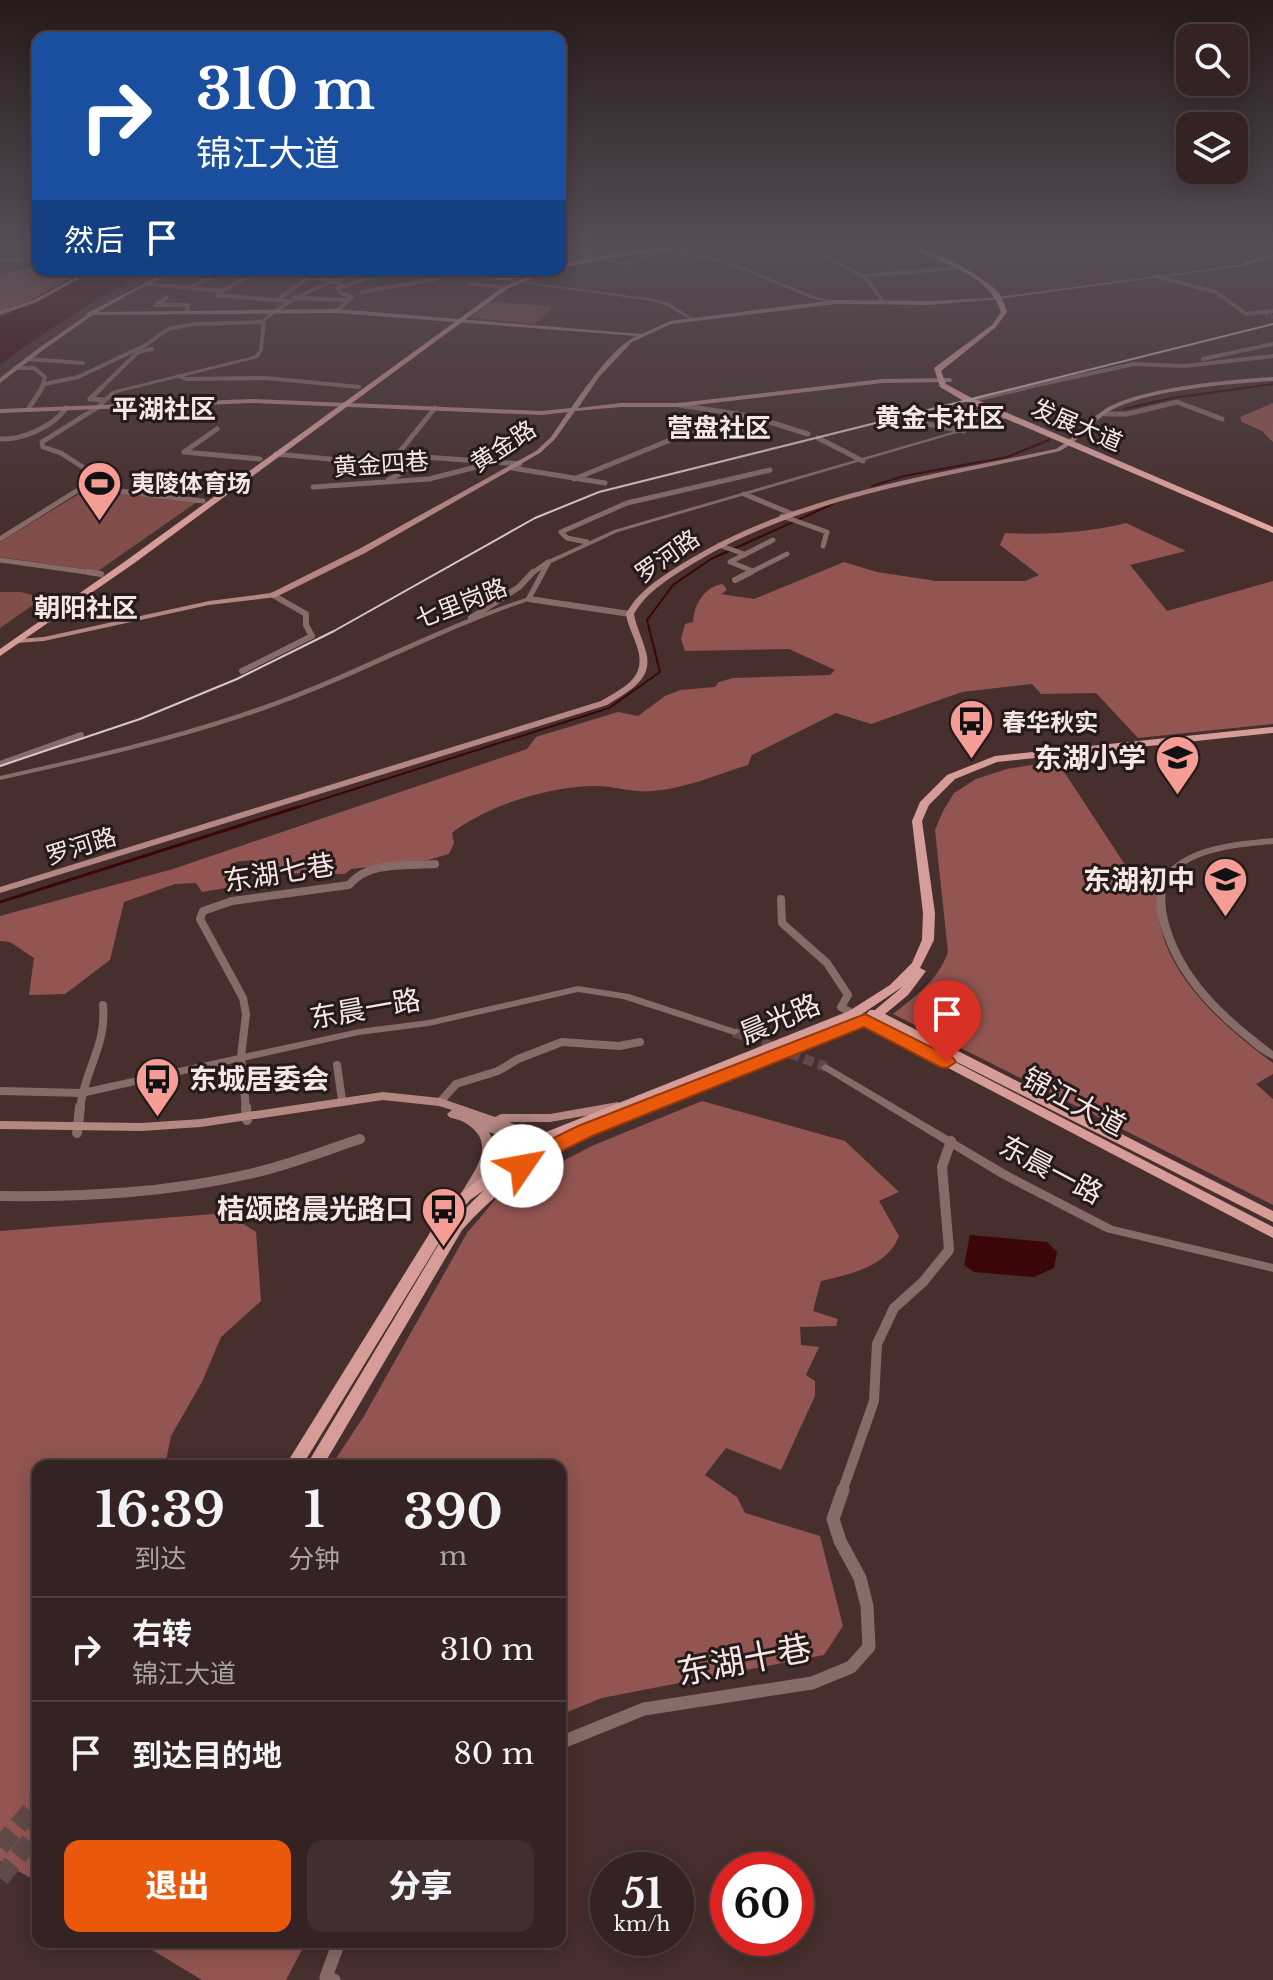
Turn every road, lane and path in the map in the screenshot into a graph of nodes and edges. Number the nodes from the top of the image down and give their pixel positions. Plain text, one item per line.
1 (53, 338) edge
2 (57, 338) edge
3 (154, 338) edge
4 (262, 338) edge
5 (429, 338) edge
6 (430, 338) edge
7 (635, 338) edge
8 (982, 338) edge
9 (985, 338) edge
10 (1273, 344) edge
11 (141, 347) junction
12 (152, 349) junction
13 (161, 349) dead end
14 (1257, 349) junction
15 (1273, 355) edge
16 (27, 359) junction
17 (1203, 359) dead end
18 (83, 363) dead end
19 (15, 368) junction
20 (179, 376) junction
21 (943, 378) junction
22 (1273, 379) edge
23 (0, 380) edge
24 (882, 381) junction
25 (45, 384) junction
26 (359, 387) junction
27 (956, 393) junction
28 (582, 399) junction
29 (976, 399) junction
30 (342, 403) junction
31 (101, 404) junction
32 (626, 404) junction
33 (679, 405) junction
34 (29, 408) junction
35 (66, 408) junction
36 (435, 408) junction
37 (575, 409) junction
38 (0, 410) edge
39 (542, 413) junction
40 (737, 413) junction
41 (1104, 414) junction
42 (931, 415) dead end
43 (1009, 417) junction
44 (1222, 419) dead end
45 (565, 422) junction
46 (217, 429) dead end
47 (964, 431) junction
48 (808, 434) dead end
49 (818, 438) dead end
50 (0, 439) edge
51 (1073, 443) junction
52 (276, 454) junction
53 (394, 456) junction
54 (260, 459) junction
55 (863, 461) junction
56 (496, 462) junction
57 (516, 466) junction
58 (770, 470) dead end
59 (574, 479) junction
60 (382, 482) junction
61 (605, 483) dead end
62 (86, 487) junction
63 (313, 487) dead end
64 (744, 494) junction
65 (203, 501) junction
66 (786, 515) junction
67 (1273, 528) edge
68 (0, 539) edge
69 (773, 540) dead end
70 (587, 542) junction
71 (719, 545) junction
72 (823, 546) dead end
73 (745, 554) junction
74 (787, 554) dead end
75 (0, 560) edge
76 (548, 562) junction
77 (753, 571) junction
78 (101, 574) junction
79 (735, 580) dead end
80 (273, 595) junction
81 (529, 599) junction
82 (630, 614) junction
83 (471, 618) junction
84 (17, 641) junction
85 (0, 650) edge
86 (242, 671) dead end
87 (1271, 733) edge
88 (81, 735) dead end
89 (0, 764) edge
90 (0, 778) edge
91 (1273, 841) edge
92 (435, 864) dead end
93 (0, 892) edge
94 (781, 899) dead end
95 (103, 1005) dead end
96 (865, 1014) junction
97 (734, 1032) tunnel mouth
98 (640, 1042) dead end
99 (1273, 1056) edge
100 (241, 1057) junction
101 (337, 1065) dead end
102 (826, 1067) tunnel mouth
103 (0, 1091) edge
104 (82, 1093) junction
105 (342, 1100) junction
106 (440, 1102) junction
107 (638, 1102) junction
108 (469, 1115) junction
109 (246, 1118) junction
110 (0, 1127) edge
111 (78, 1130) junction
112 (360, 1139) dead end
113 (951, 1141) junction
114 (546, 1143) junction
115 (534, 1150) junction
116 (0, 1196) edge
117 (465, 1197) junction
118 (1273, 1217) edge
119 (1273, 1233) edge
120 (1273, 1268) edge
121 (297, 1460) edge
122 (318, 1460) edge
123 (566, 1741) edge
124 (337, 1948) edge
125 (334, 1980) edge

1 - 23 main road
2 - 16 main road
3 - 11 street
4 - 20 street
5 - 26 main road
6 - 30 main road
7 - 28 main road, 黄金路
8 - 21 highway
9 - 21 highway
10 - 14 street
11 - 12 street
11 - 25 street
12 - 13 street
12 - 31 street
14 - 15 street
14 - 17 street
15 - 29 street
16 - 18 street
16 - 19 main road
19 - 23 main road
19 - 25 street
20 - 26 street
20 - 31 street
21 - 24 main road
21 - 24 main road
21 - 27 highway, 发展大道
21 - 29 highway, 发展大道
22 - 41 main road, 罗河路
24 - 27 main road
24 - 32 main road
24 - 33 main road
25 - 34 street
26 - 30 main road
27 - 43 highway, 发展大道
28 - 32 main road
28 - 37 main road, 黄金路
29 - 51 highway, 发展大道
30 - 31 main road
30 - 36 main road
30 - 37 main road
30 - 52 main road
30 - 54 main road
31 - 34 main road
31 - 35 main road
31 - 62 street
32 - 37 main road
33 - 37 main road
33 - 40 street
34 - 38 main road
35 - 38 main road
35 - 50 street
36 - 39 main road
36 - 53 street
37 - 39 main road
37 - 45 main road, 黄金路
39 - 45 main road
40 - 48 street
40 - 59 street
41 - 44 street
41 - 51 main road, 罗河路
42 - 47 street
43 - 47 street
43 - 51 highway, 发展大道
45 - 57 main road, 黄金路
46 - 54 street
47 - 55 street
49 - 55 street
51 - 66 main road, 罗河路
51 - 67 highway, 发展大道
52 - 53 street
52 - 84 main road
53 - 56 street
53 - 60 street
54 - 65 main road
55 - 64 street
56 - 57 street
56 - 60 street, 黄金四巷
57 - 59 street
57 - 80 main road, 黄金路
58 - 70 street
59 - 61 street
60 - 63 street, 黄金四巷
62 - 65 street
62 - 68 street
64 - 66 street
64 - 70 street
65 - 78 main road
66 - 71 main road, 罗河路
66 - 72 street
69 - 73 street
70 - 76 street
71 - 73 street
71 - 82 main road, 罗河路
73 - 77 street
74 - 77 street
75 - 78 street
76 - 81 street, 七里岗路
76 - 83 street
77 - 79 street
78 - 85 main road
80 - 84 main road, 黄金路
80 - 86 street
81 - 82 street
81 - 83 street, 七里岗路
82 - 93 main road, 罗河路
83 - 90 street, 七里岗路
84 - 85 main road
87 - 96 main road, 晨光路
88 - 89 street
91 - 99 street
92 - 100 street, 东湖七巷
94 - 96 street
95 - 104 street
96 - 107 main road, 晨光路
96 - 114 main road, 晨光路
96 - 118 main road, 锦江大道
96 - 119 main road, 锦江大道
97 - 100 street, 东晨一路
98 - 106 street
100 - 104 street, 东晨一路
100 - 109 street, 东湖七巷
101 - 105 street
102 - 113 street, 东晨一路
103 - 104 street, 东晨一路
104 - 111 street
105 - 106 main road
105 - 109 main road
106 - 108 main road
107 - 108 main road
107 - 114 main road, 晨光路
108 - 109 main road
108 - 114 main road
108 - 115 main road
108 - 117 main road
109 - 111 main road
110 - 111 main road
112 - 116 street
113 - 120 street, 东晨一路
113 - 123 street, 东湖十巷
114 - 115 main road, 晨光路
115 - 117 main road, 晨光路
115 - 122 main road, 晨光路
117 - 121 main road, 晨光路
124 - 125 street

